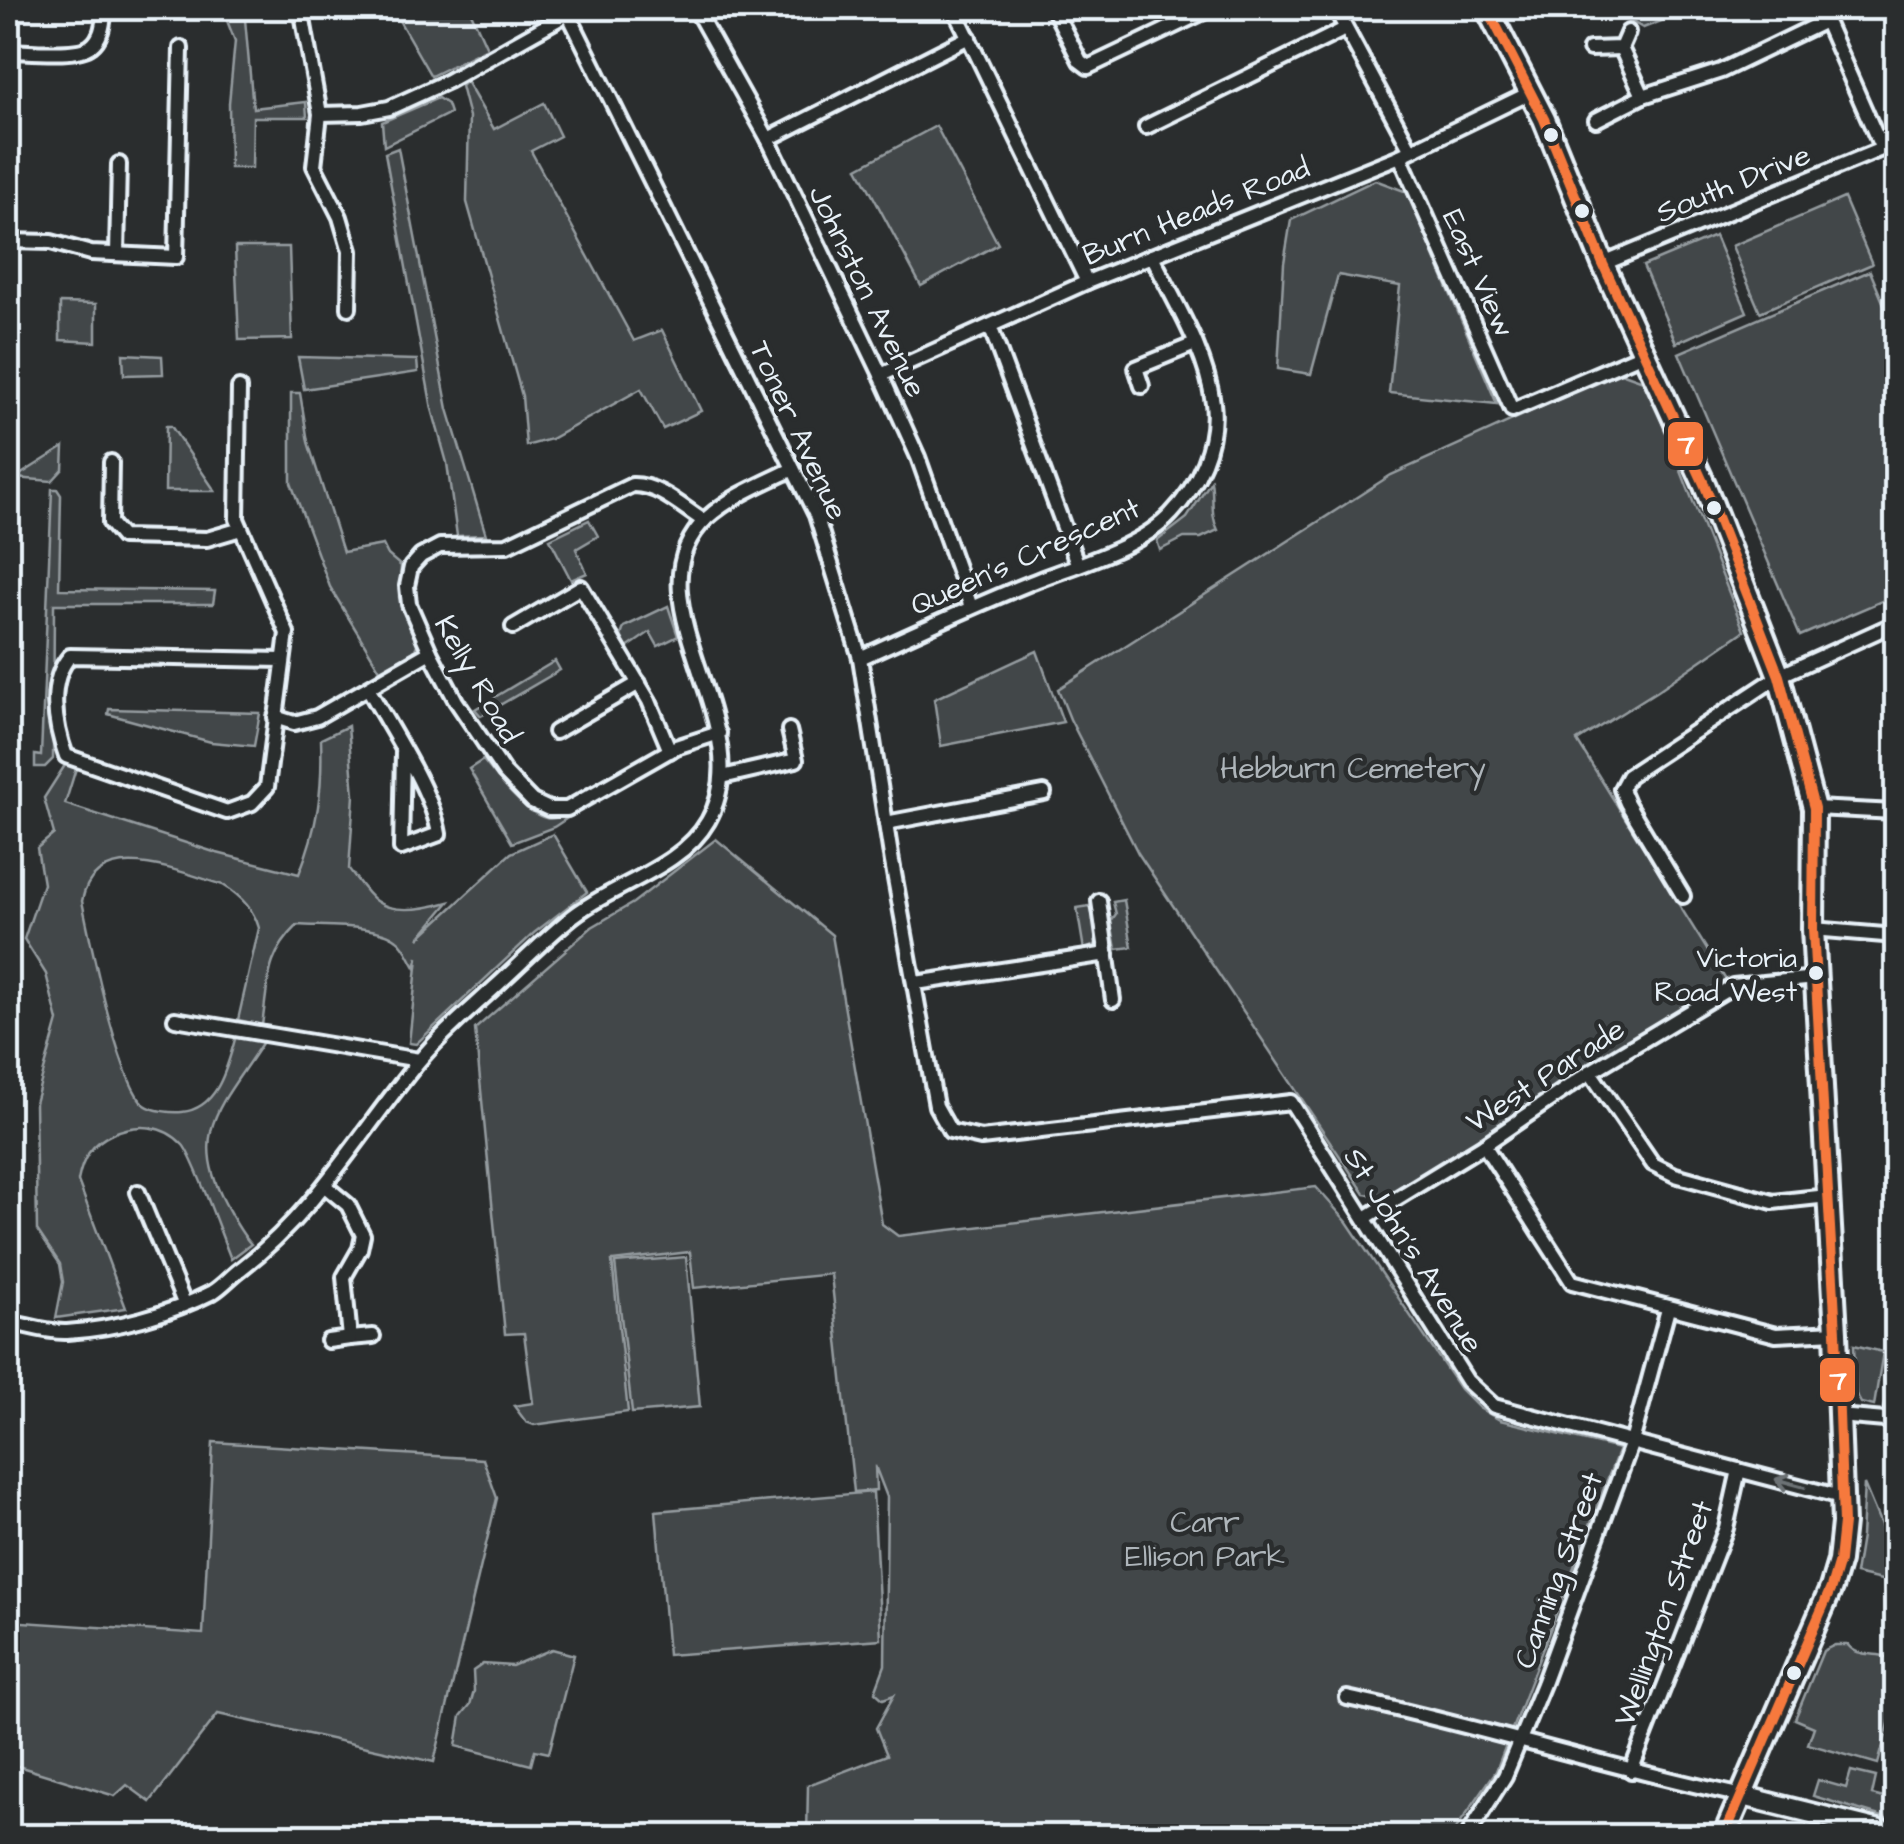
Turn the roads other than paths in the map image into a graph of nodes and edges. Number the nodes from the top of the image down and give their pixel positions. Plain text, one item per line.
1 (105, 8) edge
2 (301, 8) edge
3 (695, 8) edge
4 (954, 8) edge
5 (1053, 8) edge
6 (1212, 8) edge
7 (1335, 8) edge
8 (1487, 8) edge
9 (573, 10) edge
10 (1822, 14) edge
11 (1346, 29) junction
12 (1628, 32) dead end
13 (969, 37) junction
14 (181, 48) dead end
15 (1621, 48) junction
16 (1590, 50) dead end
17 (8, 51) edge
18 (1530, 93) junction
19 (1643, 96) junction
20 (320, 114) junction
21 (1596, 120) dead end
22 (1146, 126) dead end
23 (768, 139) junction
24 (1896, 143) edge
25 (1882, 149) junction
26 (1405, 153) junction
27 (119, 164) dead end
28 (8, 241) edge
29 (118, 254) junction
30 (1152, 256) junction
31 (1603, 264) junction
32 (1087, 282) junction
33 (349, 308) dead end
34 (990, 326) junction
35 (1196, 344) junction
36 (1642, 354) junction
37 (882, 375) junction
38 (1142, 386) dead end
39 (239, 388) dead end
40 (111, 462) dead end
41 (792, 469) junction
42 (704, 522) junction
43 (242, 529) junction
44 (1077, 563) junction
45 (971, 607) junction
46 (1896, 623) edge
47 (512, 627) dead end
48 (430, 652) junction
49 (860, 658) junction
50 (283, 660) junction
51 (1778, 676) junction
52 (638, 683) junction
53 (368, 688) junction
54 (274, 717) junction
55 (789, 730) dead end
56 (555, 732) dead end
57 (719, 733) junction
58 (670, 750) junction
59 (403, 752) junction
60 (722, 777) junction
61 (1044, 794) dead end
62 (1814, 808) junction
63 (1896, 812) edge
64 (886, 823) junction
65 (1682, 896) dead end
66 (1099, 902) dead end
67 (1813, 929) junction
68 (1896, 936) edge
69 (1107, 954) junction
70 (1816, 978) junction
71 (916, 983) junction
72 (1114, 1000) dead end
73 (175, 1019) dead end
74 (420, 1060) junction
75 (1590, 1072) junction
76 (950, 1131) joint
77 (1484, 1145) junction
78 (1894, 1167) dead end
79 (326, 1186) junction
80 (138, 1192) dead end
81 (1828, 1196) junction
82 (1896, 1207) edge
83 (1364, 1218) junction
84 (184, 1302) junction
85 (1668, 1309) junction
86 (8, 1322) edge
87 (1836, 1332) junction
88 (374, 1336) dead end
89 (350, 1338) junction
90 (328, 1341) dead end
91 (1896, 1390) edge
92 (1839, 1416) junction
93 (1893, 1420) edge
94 (1632, 1442) junction
95 (1739, 1470) junction
96 (1842, 1496) junction
97 (1346, 1698) dead end
98 (1519, 1743) junction
99 (1631, 1772) junction
100 (1743, 1796) junction
101 (1896, 1834) edge
102 (1467, 1836) edge
103 (1724, 1836) edge

1 - 17 street
2 - 20 street
3 - 23 street, Johnston Avenue
4 - 13 street
5 - 6 street
7 - 11 street, East View
8 - 18 main road
9 - 20 street
9 - 41 street, Toner Avenue
10 - 19 street
10 - 25 street
11 - 22 street
11 - 26 street, East View
12 - 15 street
13 - 23 street
13 - 32 street
14 - 29 street
15 - 16 street
15 - 19 street
18 - 26 street, Burn Heads Road
18 - 31 main road
19 - 21 street
20 - 33 street
23 - 37 street, Johnston Avenue
24 - 25 street, South Drive
25 - 31 street, South Drive
26 - 30 street, Burn Heads Road
26 - 36 street, East View
27 - 29 street
28 - 29 street
30 - 32 street, Burn Heads Road
30 - 35 street, Queen's Crescent
31 - 36 main road
32 - 34 street, Burn Heads Road
34 - 37 street, Burn Heads Road
34 - 44 street
35 - 38 street
35 - 44 street, Queen's Crescent
36 - 51 main road
37 - 45 street, Johnston Avenue
39 - 43 street
40 - 43 street
41 - 42 street
41 - 49 street, Toner Avenue
42 - 48 street, Kelly Road
42 - 57 street
43 - 50 street
44 - 45 street, Queen's Crescent
45 - 49 street, Queen's Crescent
46 - 51 street
47 - 52 street
48 - 53 street
48 - 58 street, Kelly Road
49 - 64 street, Toner Avenue
50 - 54 street
50 - 54 street
51 - 62 main road
51 - 65 street
52 - 56 street
52 - 58 street
53 - 54 street
53 - 59 street
55 - 60 street
57 - 58 street, Kelly Road
57 - 60 street
59 - 59 street
60 - 74 street
61 - 64 street
62 - 63 street
62 - 67 main road
64 - 71 street, Toner Avenue
66 - 69 street
67 - 68 street
67 - 70 main road
69 - 71 street
69 - 72 street
70 - 75 street, West Parade
70 - 81 main road
71 - 76 street, Toner Avenue
73 - 74 street
74 - 79 street
75 - 77 street, West Parade
75 - 81 street
76 - 83 street, St John's Avenue
77 - 83 street, West Parade
77 - 85 street
78 - 82 street
79 - 84 street
79 - 89 street
80 - 84 street
81 - 87 main road
83 - 94 street, St John's Avenue
84 - 86 street
85 - 87 street
85 - 94 street, Canning Street
87 - 92 main road
88 - 89 street
89 - 90 street
91 - 93 street
92 - 93 street
92 - 96 main road
94 - 95 street, St John's Avenue
94 - 98 street, Canning Street
96 -> 95 street, St John's Avenue
95 - 99 street, Wellington Street
96 - 100 main road
97 - 98 street
98 - 99 street
98 - 102 street, Canning Street
99 - 100 street
100 - 101 main road
100 - 103 main road

